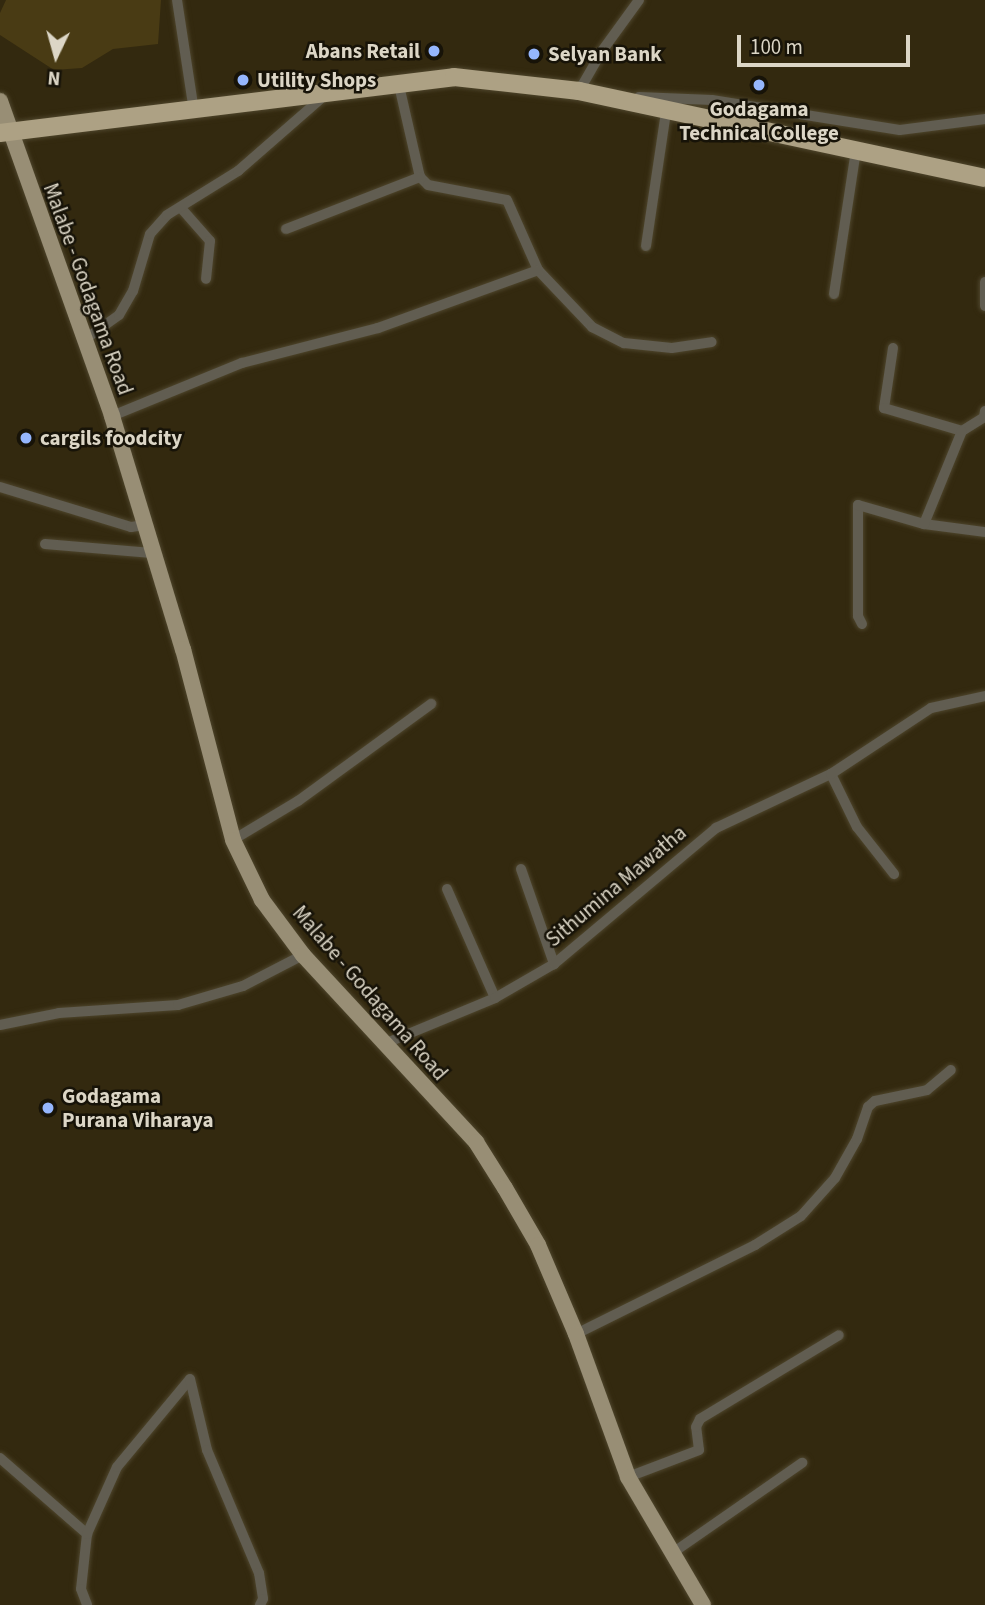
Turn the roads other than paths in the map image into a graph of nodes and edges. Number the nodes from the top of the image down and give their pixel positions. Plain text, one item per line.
1 (177, 0) edge
2 (639, 0) edge
3 (398, 81) junction
4 (579, 92) junction
5 (324, 96) junction
6 (597, 96) junction
7 (0, 101) edge
8 (194, 111) junction
9 (666, 112) junction
10 (985, 119) edge
11 (5, 132) edge
12 (856, 151) junction
13 (419, 177) junction
14 (985, 178) edge
15 (181, 208) junction
16 (286, 229) dead end
17 (646, 246) dead end
18 (538, 270) junction
19 (206, 279) dead end
20 (985, 282) edge
21 (834, 294) dead end
22 (985, 306) edge
23 (84, 340) junction
24 (712, 342) dead end
25 (893, 348) dead end
26 (985, 411) edge
27 (112, 416) junction
28 (962, 431) junction
29 (0, 487) edge
30 (923, 524) junction
31 (145, 525) junction
32 (985, 531) edge
33 (46, 544) dead end
34 (152, 553) junction
35 (862, 624) dead end
36 (985, 696) edge
37 (430, 704) dead end
38 (831, 774) junction
39 (233, 840) junction
40 (522, 869) dead end
41 (894, 874) dead end
42 (447, 889) dead end
43 (303, 955) junction
44 (554, 964) junction
45 (495, 998) junction
46 (0, 1025) edge
47 (384, 1044) junction
48 (951, 1070) dead end
49 (576, 1334) junction
50 (839, 1335) dead end
51 (0, 1458) edge
52 (802, 1463) dead end
53 (628, 1478) junction
54 (87, 1534) junction
55 (671, 1554) junction
56 (87, 1605) edge
57 (260, 1605) edge
58 (703, 1605) edge

1 - 8 street
2 - 4 street
3 - 4 highway
3 - 5 highway
3 - 13 street
4 - 6 highway
5 - 8 highway
5 - 15 street
6 - 9 highway
6 - 10 street
7 - 11 main road, Malabe - Godagama Road
8 - 11 highway
9 - 12 highway
9 - 17 street
11 - 23 main road, Malabe - Godagama Road
12 - 14 highway
12 - 21 street
13 - 16 street
13 - 18 street
15 - 19 street
15 - 23 street
18 - 24 street
18 - 27 street
20 - 22 street
23 - 27 main road, Malabe - Godagama Road
25 - 28 street
26 - 28 street
27 - 31 main road, Malabe - Godagama Road
28 - 30 street
29 - 31 street
30 - 32 street
30 - 35 street
31 - 34 main road, Malabe - Godagama Road
33 - 34 street
34 - 39 main road, Malabe - Godagama Road
36 - 38 street, Sithumina Mawatha
37 - 39 street
38 - 41 street
38 - 44 street, Sithumina Mawatha
39 - 43 main road, Malabe - Godagama Road
40 - 44 street
42 - 45 street
43 - 46 street
43 - 47 main road, Malabe - Godagama Road
44 - 45 street, Sithumina Mawatha
45 - 47 street, Sithumina Mawatha
47 - 49 main road, Malabe - Godagama Road
48 - 49 street
49 - 53 main road, Malabe - Godagama Road
50 - 53 street
51 - 54 street
52 - 55 street
53 - 55 main road, Malabe - Godagama Road
54 - 56 street
54 - 57 street
55 - 58 main road, Malabe - Godagama Road

